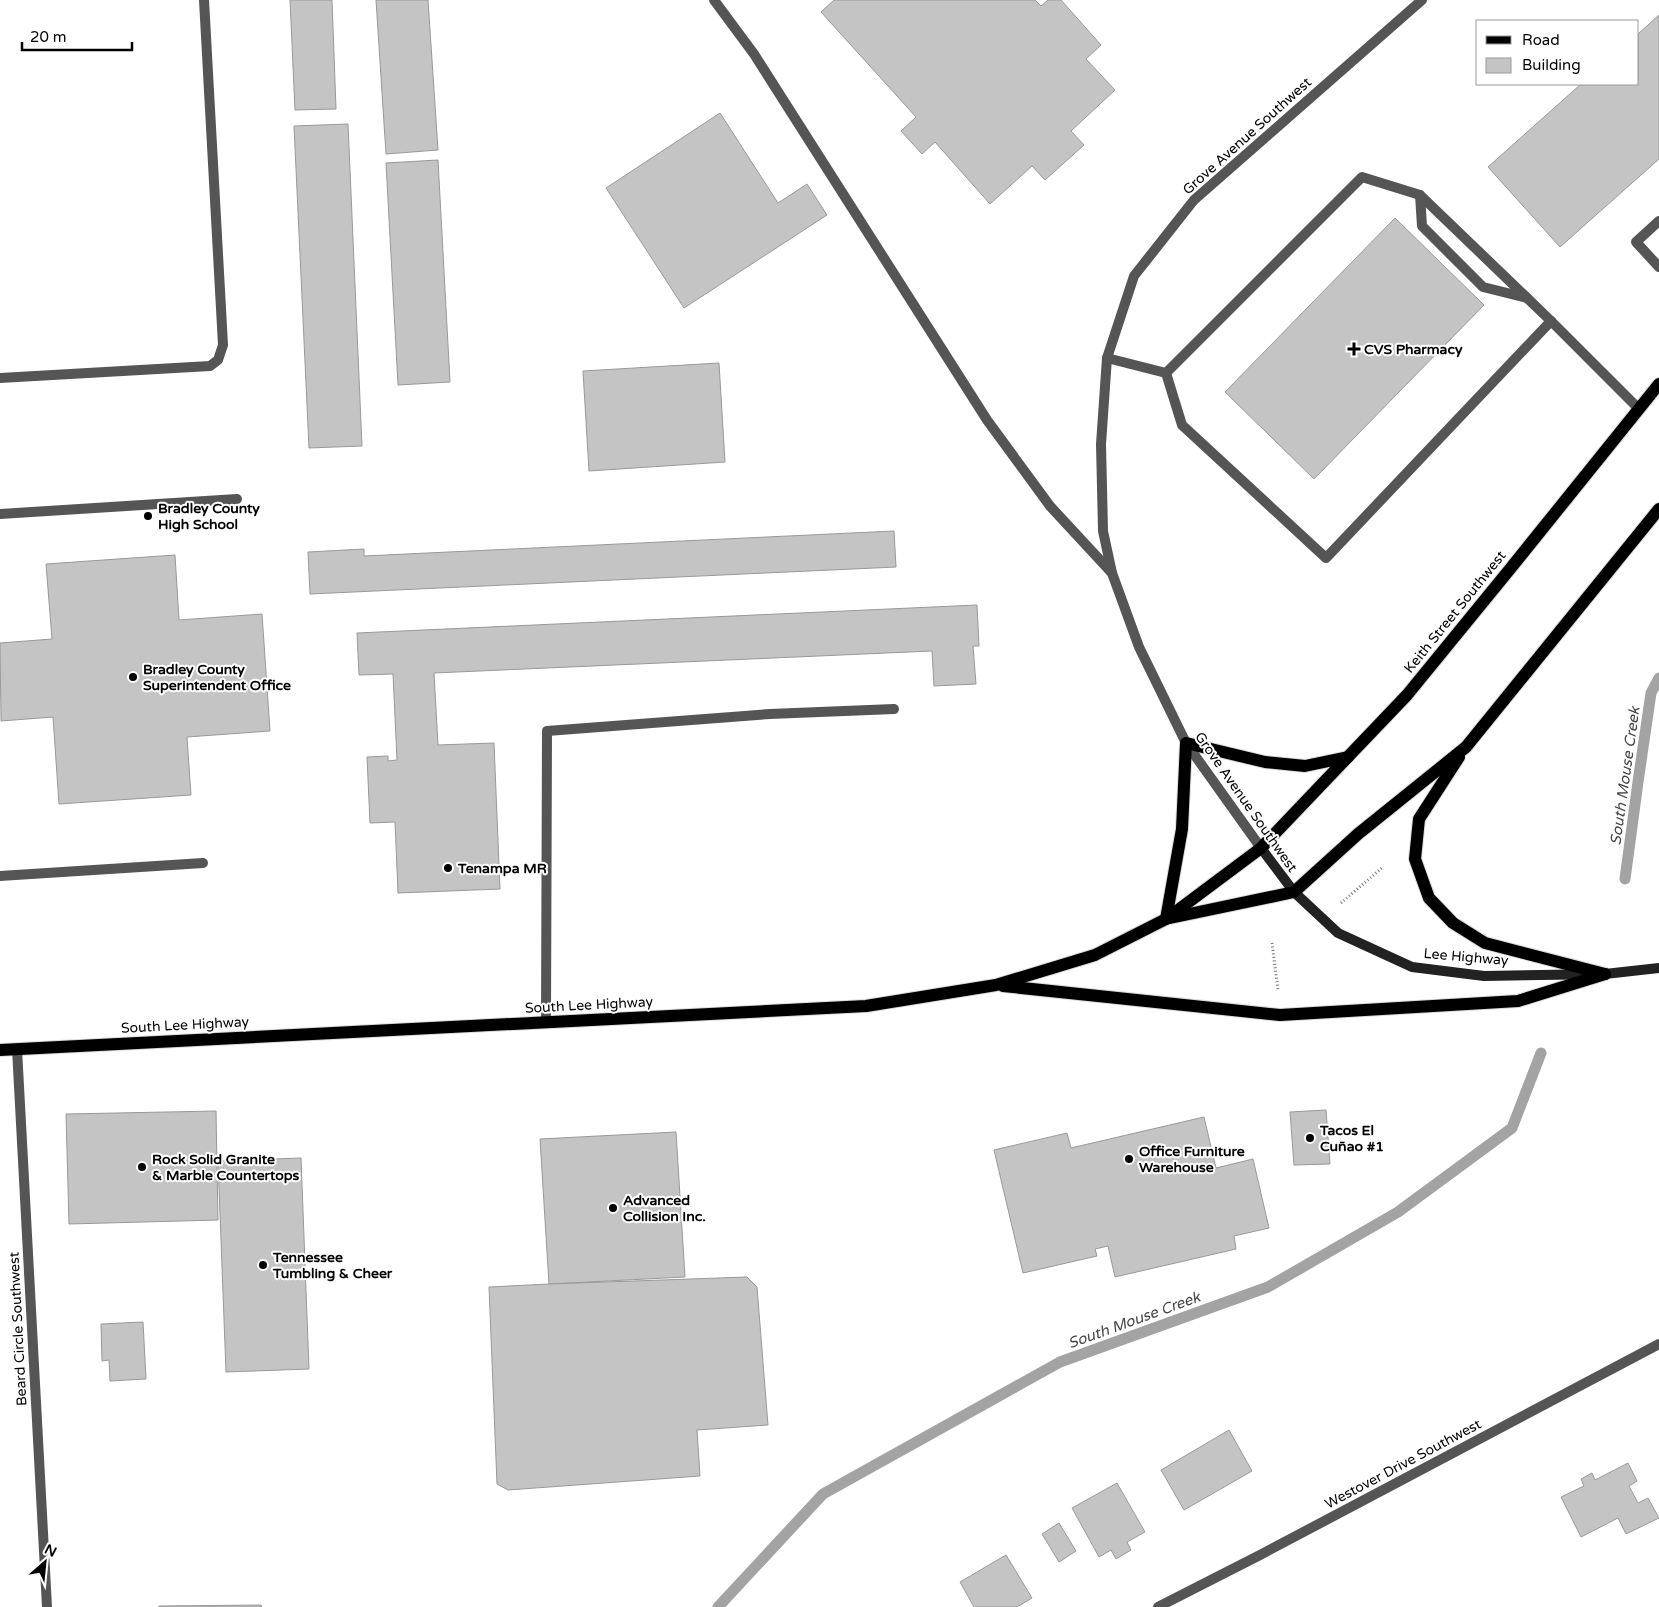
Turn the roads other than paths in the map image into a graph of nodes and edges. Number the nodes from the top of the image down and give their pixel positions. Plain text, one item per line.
1 (204, 0) edge
2 (714, 0) edge
3 (1422, 0) edge
4 (1420, 195) junction
5 (1659, 221) edge
6 (1659, 267) edge
7 (1528, 299) junction
8 (1552, 321) junction
9 (1107, 358) junction
10 (1166, 373) junction
11 (0, 378) edge
12 (1659, 384) edge
13 (1639, 409) junction
14 (237, 499) dead end
15 (1659, 509) edge
16 (0, 514) edge
17 (1112, 574) junction
18 (894, 709) dead end
19 (1186, 743) junction
20 (1466, 746) junction
21 (1348, 756) junction
22 (1261, 848) junction
23 (203, 863) dead end
24 (0, 876) edge
25 (1294, 892) junction
26 (1166, 919) junction
27 (1659, 968) edge
28 (1605, 974) junction
29 (996, 985) junction
30 (546, 1022) junction
31 (17, 1049) junction
32 (0, 1050) edge
33 (1659, 1344) edge
34 (47, 1607) edge
35 (1158, 1607) edge

1 - 11 street
2 - 17 street
3 - 9 street, Grove Avenue Southwest
4 - 7 street
4 - 7 street
4 - 10 street
5 - 6 street
7 - 8 street
8 - 10 street
8 - 13 street
9 - 10 street
9 - 17 street, Grove Avenue Southwest
12 - 13 main road, Keith Street Southwest
13 - 21 main road, Keith Street Southwest
14 - 16 street
15 - 20 main road
17 - 19 street, Grove Avenue Southwest
18 - 30 street
19 - 21 main road
19 - 22 street, Grove Avenue Southwest
19 - 26 main road
20 - 25 main road
20 - 28 main road
21 - 22 main road, Keith Street Southwest
22 - 25 main road, Grove Avenue Southwest
22 - 26 main road, South Lee Highway
23 - 24 street
25 - 26 main road, South Lee Highway
25 - 28 main road, Lee Highway
26 - 29 main road, South Lee Highway
27 - 28 main road, Lee Highway
28 - 29 main road
29 - 30 main road, South Lee Highway
30 - 31 main road, South Lee Highway
31 - 32 main road, South Lee Highway
31 - 34 street, Beard Circle Southwest
33 - 35 street, Westover Drive Southwest

